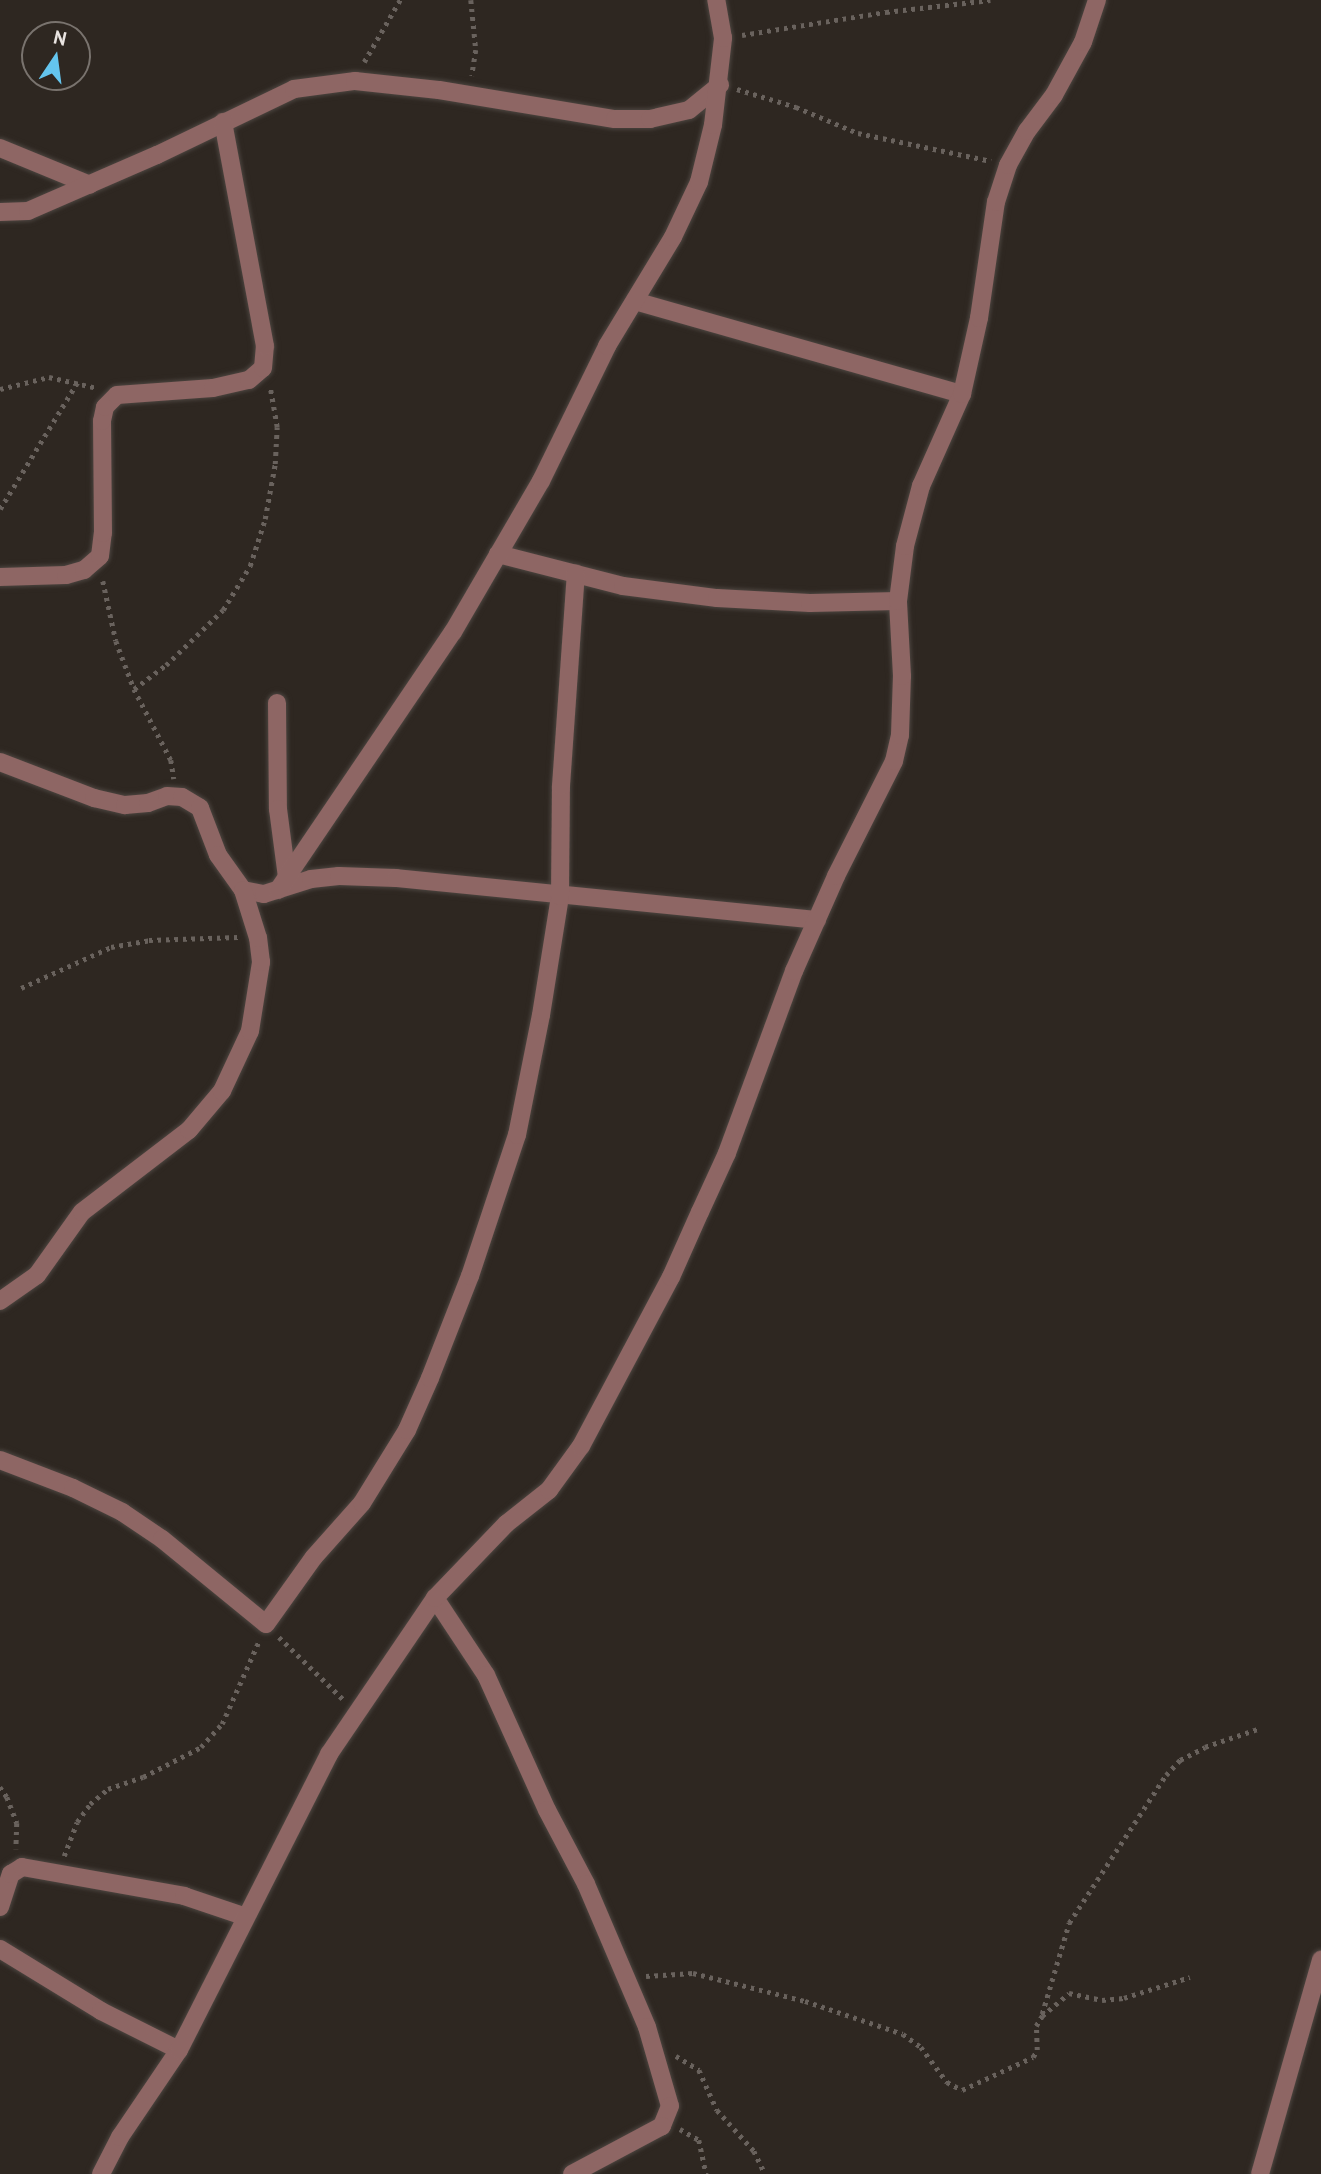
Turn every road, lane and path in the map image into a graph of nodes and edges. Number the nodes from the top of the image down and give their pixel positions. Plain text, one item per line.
1 (400, 0) edge
2 (471, 0) edge
3 (716, 0) edge
4 (990, 0) edge
5 (1097, 0) edge
6 (723, 38) junction
7 (355, 81) junction
8 (719, 85) junction
9 (469, 94) junction
10 (223, 122) junction
11 (0, 148) edge
12 (1008, 165) junction
13 (90, 185) junction
14 (0, 212) edge
15 (635, 301) junction
16 (262, 368) junction
17 (78, 381) junction
18 (0, 389) edge
19 (962, 394) junction
20 (117, 395) junction
21 (0, 509) edge
22 (498, 554) junction
23 (100, 556) junction
24 (576, 574) junction
25 (0, 577) edge
26 (898, 601) junction
27 (134, 689) junction
28 (276, 703) dead end
29 (0, 762) edge
30 (167, 796) junction
31 (283, 884) junction
32 (243, 890) junction
33 (560, 896) junction
34 (817, 920) junction
35 (258, 937) junction
36 (21, 989) dead end
37 (0, 1301) edge
38 (0, 1460) edge
39 (435, 1598) junction
40 (266, 1624) junction
41 (359, 1713) junction
42 (1258, 1729) dead end
43 (0, 1787) edge
44 (16, 1869) junction
45 (57, 1873) junction
46 (0, 1907) edge
47 (246, 1917) junction
48 (0, 1949) edge
49 (1321, 1960) edge
50 (621, 1972) junction
51 (1190, 1978) dead end
52 (1042, 2016) junction
53 (179, 2050) junction
54 (655, 2053) junction
55 (662, 2126) junction
56 (101, 2174) edge
57 (572, 2174) edge
58 (706, 2174) edge
59 (765, 2174) edge
60 (1260, 2174) edge

1 - 7 path
2 - 9 path
3 - 6 street
4 - 6 path
5 - 12 street
6 - 8 street
7 - 9 street
7 - 10 street
8 - 9 street
8 - 12 path
8 - 15 street
10 - 13 street
10 - 16 street
11 - 13 street
12 - 19 street
13 - 14 street
15 - 19 street
15 - 22 street
16 - 20 street
16 - 27 path
17 - 18 path
17 - 20 path
17 - 21 path
19 - 26 street
20 - 23 street
22 - 24 street
22 - 31 street
23 - 25 street
23 - 27 path
24 - 26 street
24 - 33 street
26 - 34 street
27 - 30 path
28 - 31 street
29 - 30 street
30 - 32 street
31 - 32 street
31 - 33 street
32 - 35 street
33 - 34 street
33 - 40 street
34 - 39 street
35 - 36 path
35 - 37 street
38 - 40 street
39 - 41 street
39 - 50 street
40 - 41 path
40 - 45 path
41 - 47 street
42 - 52 path
43 - 44 path
44 - 45 street
44 - 46 street
45 - 47 street
47 - 53 street
48 - 53 street
49 - 60 street
50 - 52 path
50 - 54 street
51 - 52 path
53 - 56 street
54 - 55 street
54 - 59 path
55 - 57 street
55 - 58 path

